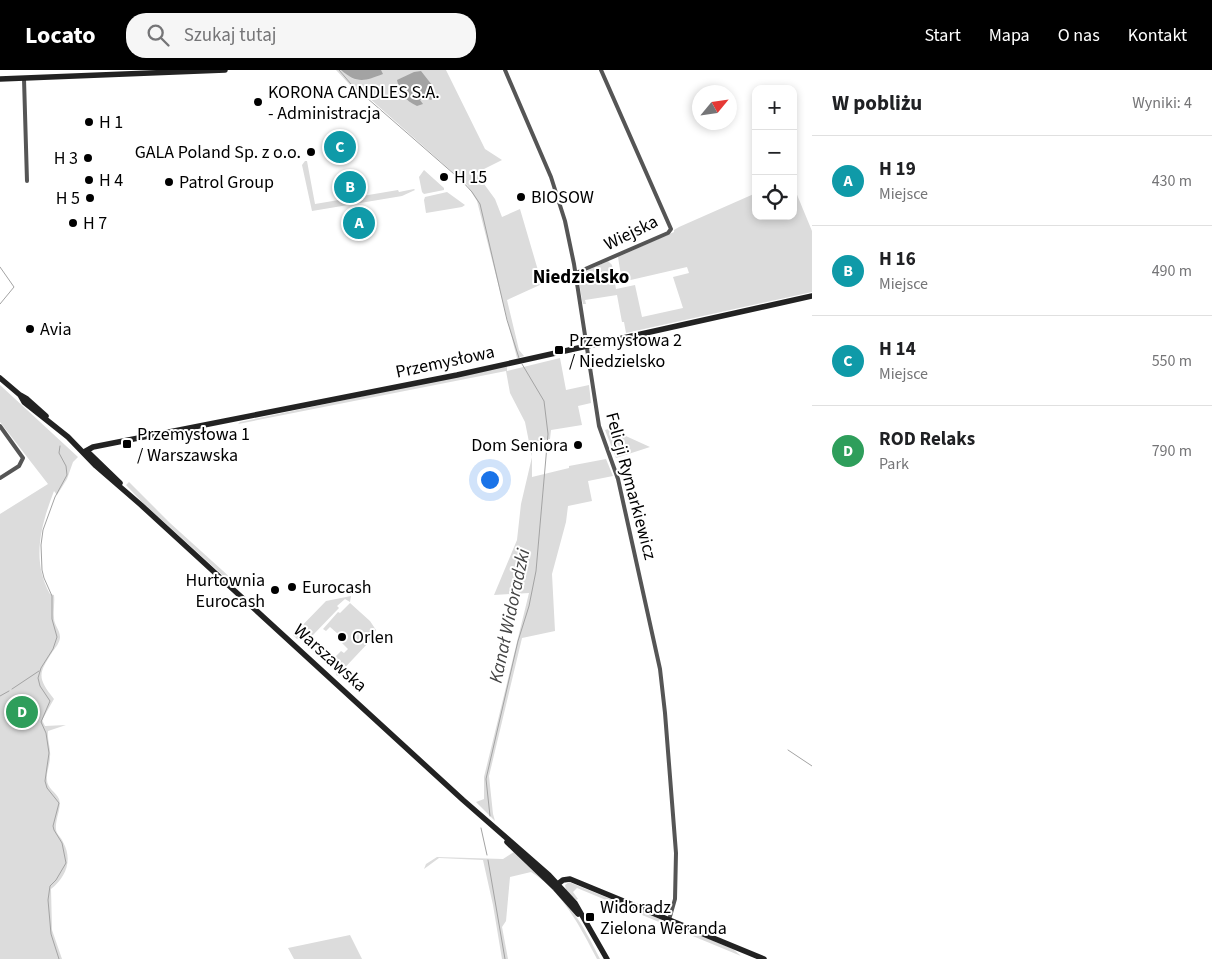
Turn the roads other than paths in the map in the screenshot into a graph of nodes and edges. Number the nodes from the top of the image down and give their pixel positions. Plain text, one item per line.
1 (225, 70) edge
2 (505, 70) edge
3 (601, 70) edge
4 (24, 79) junction
5 (0, 80) edge
6 (27, 181) dead end
7 (576, 273) junction
8 (812, 296) edge
9 (588, 346) junction
10 (0, 378) edge
11 (0, 426) edge
12 (84, 452) junction
13 (0, 478) edge
14 (556, 886) junction
15 (669, 920) junction
16 (597, 944) junction
17 (603, 959) edge
18 (607, 959) edge
19 (764, 959) edge

1 - 4 street
2 - 7 street, Felicji Rymarkiewicz
3 - 7 street, Wiejska
4 - 5 street
4 - 6 street
7 - 9 street, Felicji Rymarkiewicz
8 - 9 street, Przemysłowa
9 - 12 street, Przemysłowa
9 - 15 street, Felicji Rymarkiewicz
10 - 12 street, Warszawska
11 - 13 street
12 - 14 street, Warszawska
14 - 15 street
14 - 16 street, Warszawska
15 - 19 street
16 - 17 street
16 - 18 street

